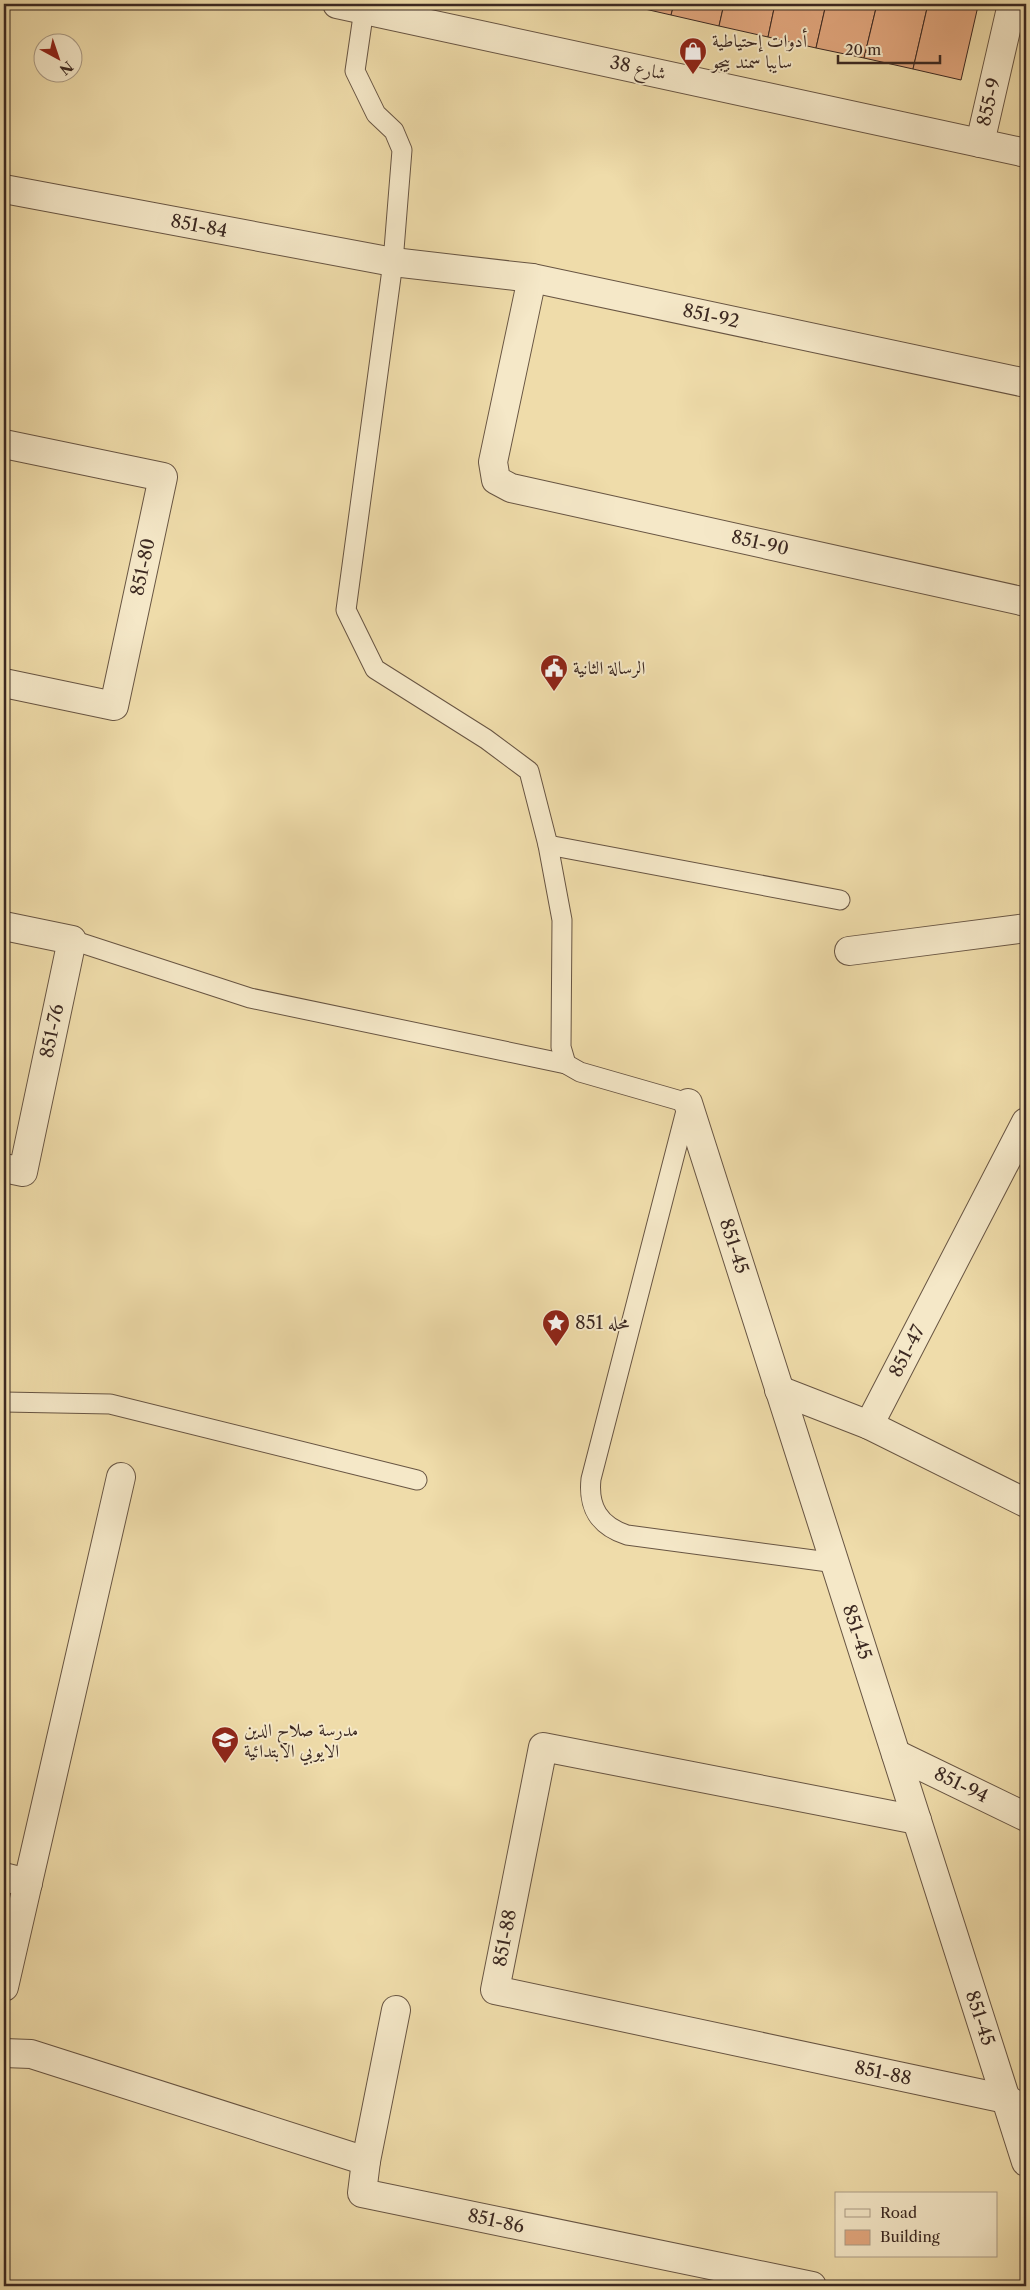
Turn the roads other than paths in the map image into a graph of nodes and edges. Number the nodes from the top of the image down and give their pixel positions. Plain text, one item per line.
1 (337, 4) edge
2 (1012, 4) edge
3 (380, 9) edge
4 (980, 142) junction
5 (1026, 152) edge
6 (4, 189) edge
7 (393, 262) junction
8 (532, 278) junction
9 (1026, 383) edge
10 (4, 444) edge
11 (1026, 602) edge
12 (4, 683) edge
13 (548, 845) junction
14 (840, 900) dead end
15 (4, 926) edge
16 (1026, 928) edge
17 (72, 940) junction
18 (849, 951) dead end
19 (566, 1064) junction
20 (688, 1102) junction
21 (1026, 1122) edge
22 (4, 1168) edge
23 (780, 1390) junction
24 (4, 1402) edge
25 (869, 1425) junction
26 (121, 1477) dead end
27 (417, 1480) dead end
28 (1026, 1503) edge
29 (836, 1564) junction
30 (896, 1754) junction
31 (1026, 1817) edge
32 (917, 1820) junction
33 (16, 1880) edge
34 (4, 1987) edge
35 (396, 2010) dead end
36 (4, 2053) edge
37 (1016, 2104) edge
38 (366, 2161) junction
39 (1026, 2162) edge
40 (812, 2286) edge

1 - 3 street, شارع 38
2 - 4 street, 855-9
3 - 4 street, شارع 38
3 - 7 lane
4 - 5 street, شارع 38
6 - 7 street, 851-84
7 - 8 street, 851-92
7 - 13 lane
8 - 9 street, 851-92
8 - 11 street, 851-90
10 - 12 street, 851-80
13 - 14 lane
13 - 19 lane
15 - 17 street
16 - 18 street
17 - 19 lane
17 - 22 street, 851-76
19 - 20 lane
20 - 23 street, 851-45
20 - 29 lane
21 - 25 street, 851-47
23 - 25 street
23 - 29 street, 851-45
24 - 27 lane
25 - 28 street
26 - 33 street
29 - 30 street, 851-45
30 - 31 street, 851-94
30 - 32 street, 851-45
32 - 37 street, 851-45
32 - 37 street, 851-88
33 - 34 street
35 - 38 street, 851-86
36 - 38 street
37 - 39 street, 851-45
38 - 40 street, 851-86

